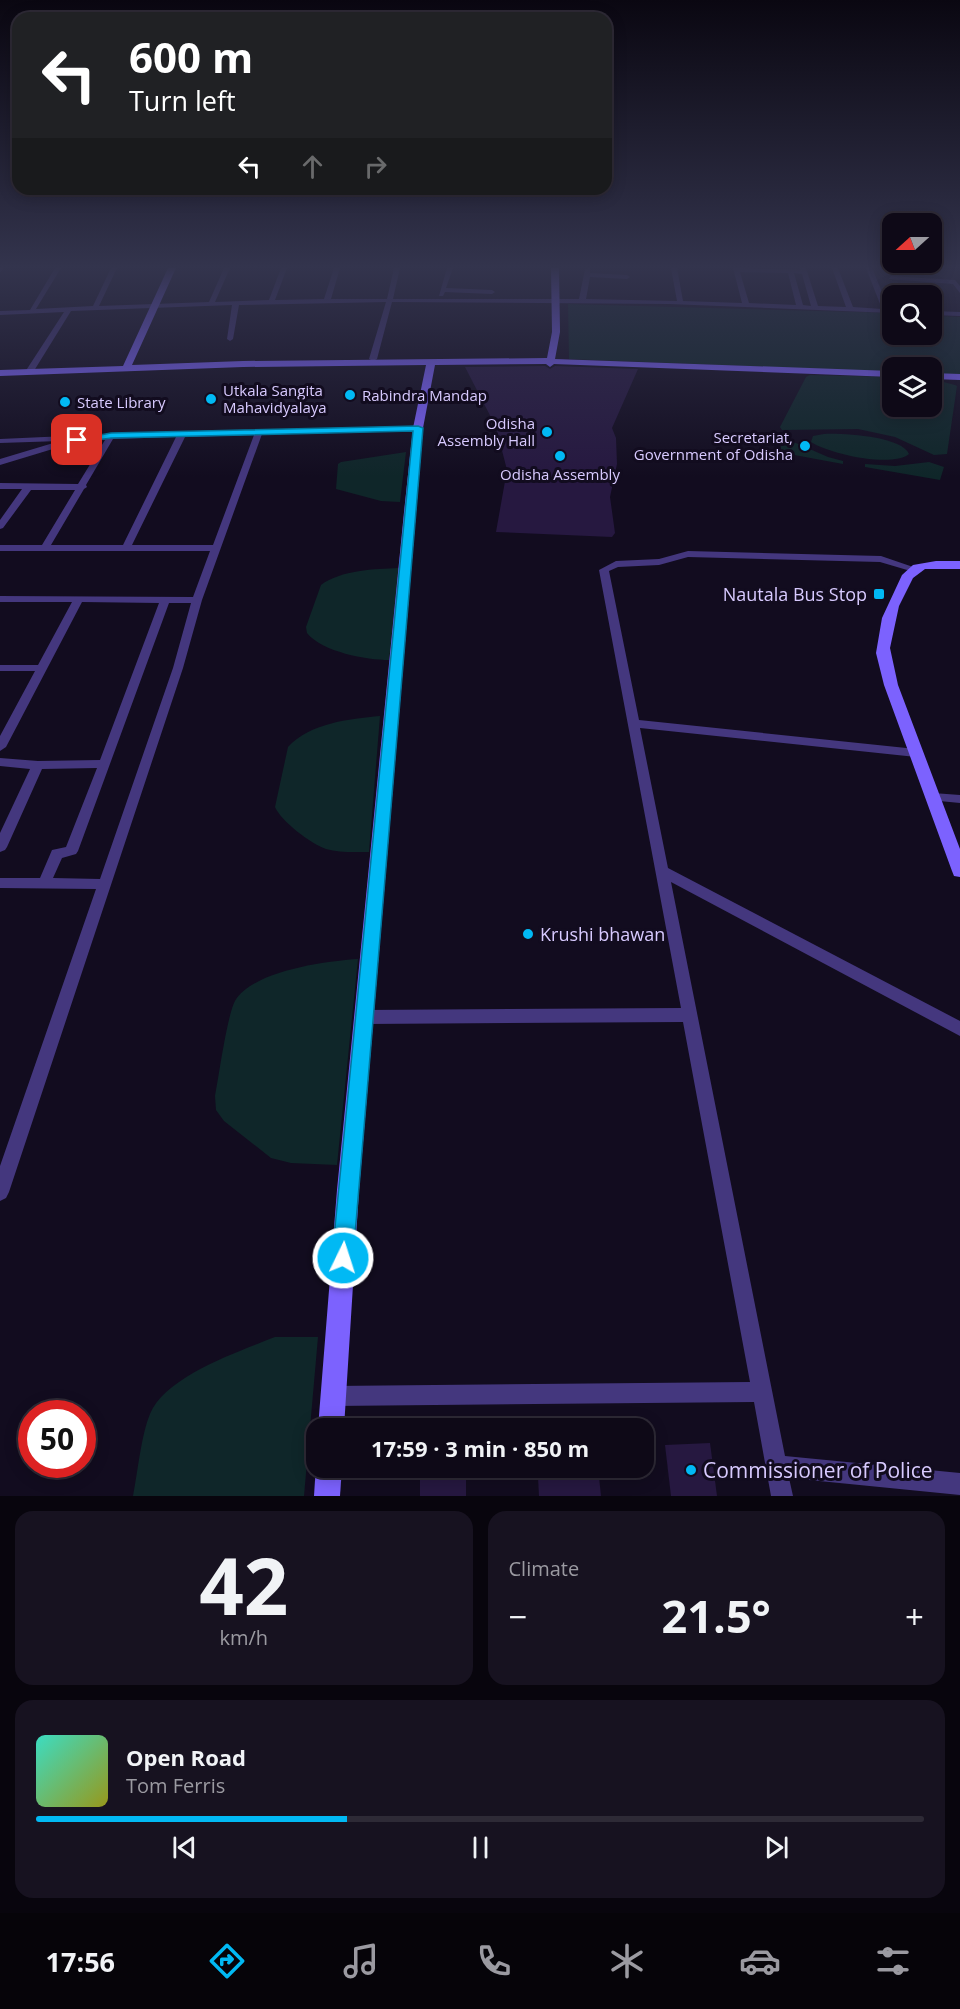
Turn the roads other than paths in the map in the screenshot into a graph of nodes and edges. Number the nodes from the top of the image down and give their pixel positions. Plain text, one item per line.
1 (51, 338) edge
2 (140, 338) edge
3 (380, 338) edge
4 (555, 338) edge
5 (561, 338) edge
6 (373, 359) dead end
7 (550, 363) junction
8 (564, 363) junction
9 (453, 364) junction
10 (404, 365) junction
11 (126, 368) junction
12 (430, 369) junction
13 (29, 372) junction
14 (0, 374) edge
15 (882, 375) edge
16 (942, 377) edge
17 (960, 378) edge
18 (418, 428) junction
19 (260, 432) junction
20 (182, 434) junction
21 (111, 436) junction
22 (0, 441) edge
23 (0, 462) edge
24 (0, 486) edge
25 (28, 487) junction
26 (83, 487) junction
27 (0, 526) edge
28 (0, 548) edge
29 (45, 548) junction
30 (126, 548) junction
31 (216, 548) junction
32 (960, 565) edge
33 (914, 569) junction
34 (0, 599) edge
35 (79, 599) junction
36 (165, 600) junction
37 (197, 600) junction
38 (0, 668) edge
39 (43, 668) junction
40 (633, 723) junction
41 (0, 747) edge
42 (916, 753) junction
43 (0, 762) edge
44 (38, 765) junction
45 (103, 765) junction
46 (933, 797) junction
47 (960, 799) edge
48 (0, 847) edge
49 (960, 871) edge
50 (664, 872) junction
51 (0, 883) edge
52 (44, 884) junction
53 (104, 884) junction
54 (689, 1016) junction
55 (365, 1017) junction
56 (960, 1029) edge
57 (0, 1192) edge
58 (762, 1392) junction
59 (333, 1396) junction
60 (332, 1418) edge
61 (777, 1466) junction
62 (328, 1478) edge
63 (960, 1484) edge
64 (327, 1496) edge
65 (782, 1496) edge

1 - 13 street
2 - 11 street
3 - 6 street
4 - 7 street
5 - 8 street
7 - 8 street
7 - 9 street
7 - 12 street
8 - 15 street
9 - 12 street
9 - 12 street
10 - 12 street
10 - 12 street
10 - 14 street
11 - 12 street
11 - 13 street
12 - 18 street
13 - 14 street
16 - 17 street
18 - 19 street
18 - 55 street
19 - 20 street
19 - 31 street
20 - 21 street
20 - 30 street
21 - 22 street
21 - 23 street
21 - 26 street
24 - 25 street
25 - 26 street
25 - 27 street
26 - 29 street
28 - 29 street
29 - 30 street
30 - 31 street
31 - 37 street
32 - 33 street
33 - 40 street
33 - 42 street
34 - 35 street
35 - 36 street
35 - 39 street
36 - 37 street
36 - 45 street
37 - 53 street
38 - 39 street
39 - 41 street
40 - 42 street
40 - 50 street
42 - 46 street
43 - 44 street
44 - 45 street
44 - 48 street
45 - 52 street
46 - 47 street
46 - 49 street
50 - 54 street
50 - 56 street
51 - 52 street
52 - 53 street
53 - 57 street
54 - 55 street
54 - 58 street
55 - 59 street
58 - 59 street
58 - 61 street
59 - 60 street
61 - 63 street
61 - 65 street
62 - 64 street

